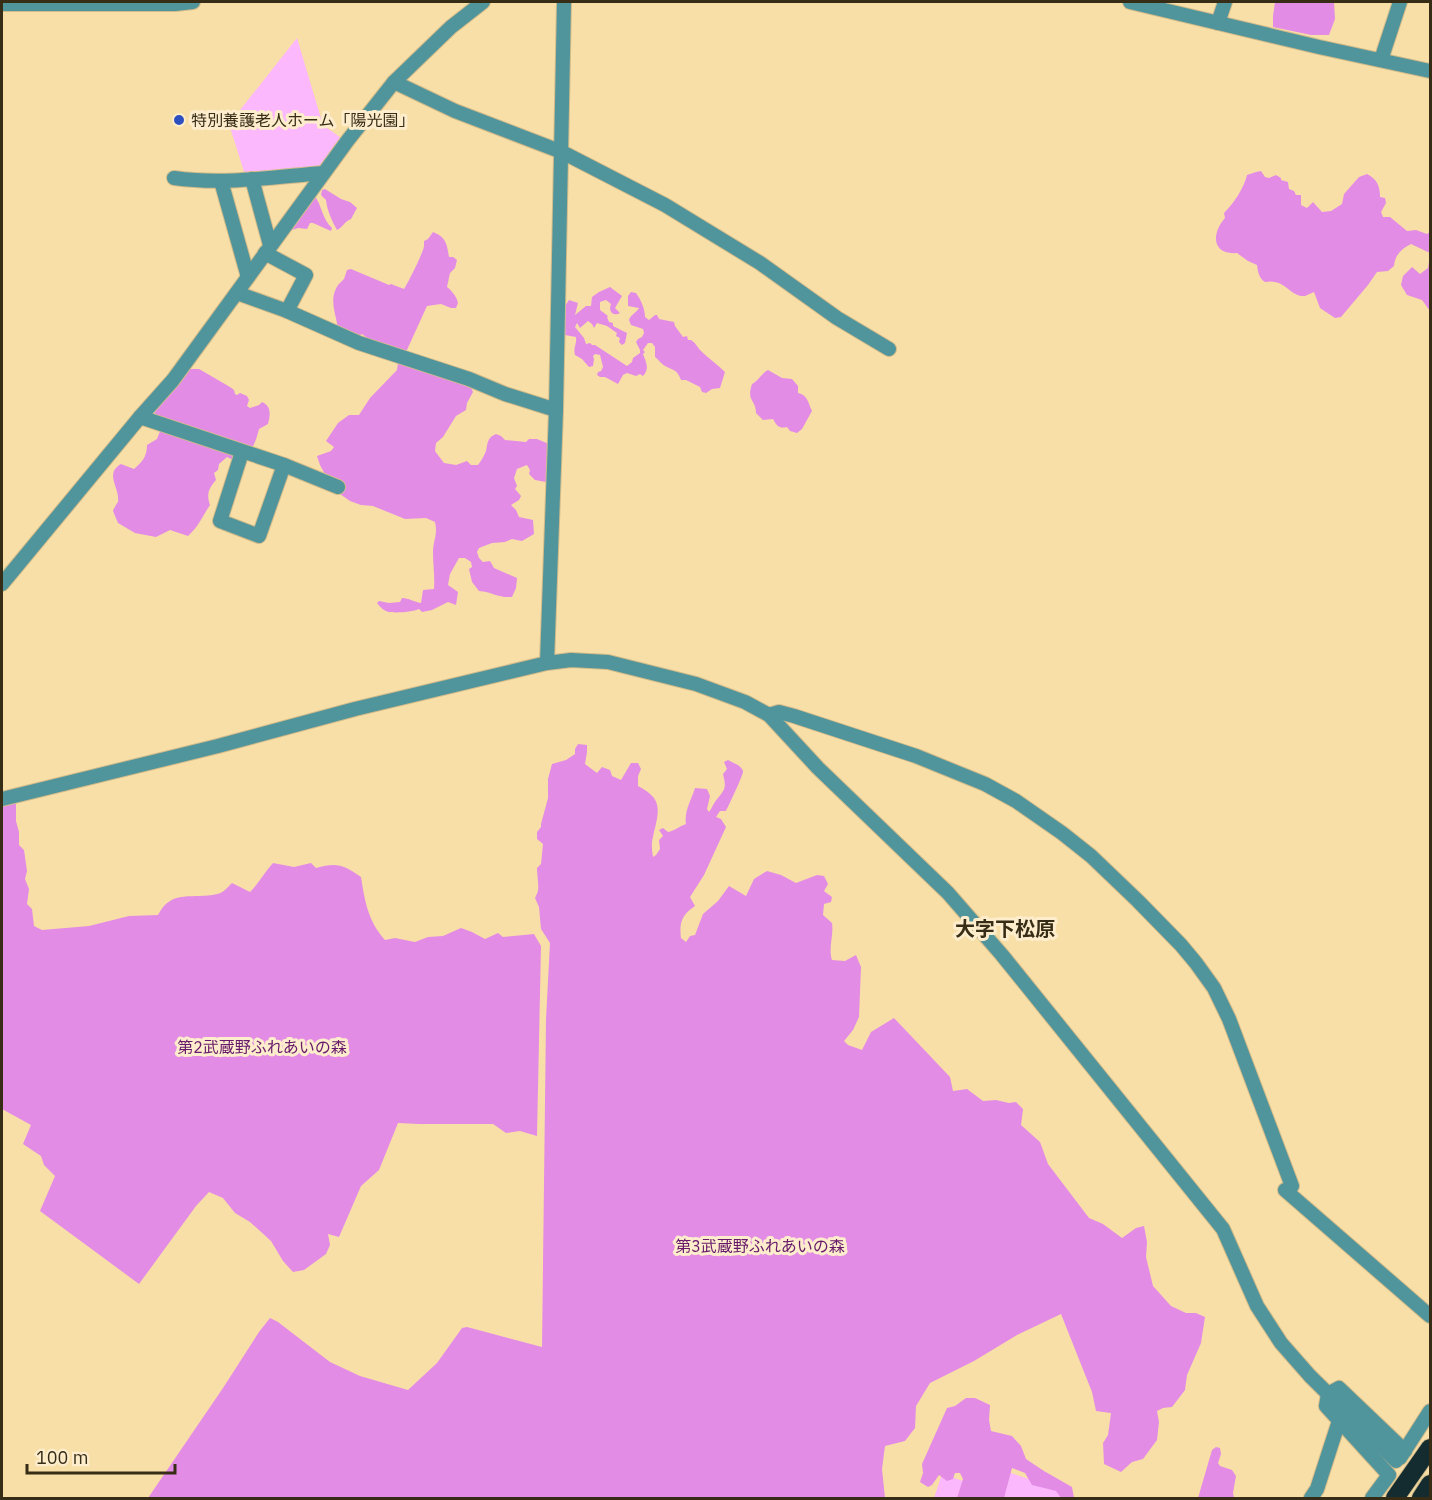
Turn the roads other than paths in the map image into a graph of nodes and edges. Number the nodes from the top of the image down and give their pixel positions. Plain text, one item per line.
1 (193, 2) edge
2 (483, 2) edge
3 (564, 2) edge
4 (1130, 2) edge
5 (1225, 2) edge
6 (1400, 2) edge
7 (2, 4) edge
8 (1218, 23) junction
9 (1381, 60) junction
10 (1431, 71) edge
11 (394, 82) junction
12 (562, 152) junction
13 (323, 173) junction
14 (174, 178) dead end
15 (252, 179) junction
16 (220, 181) junction
17 (267, 249) junction
18 (248, 277) junction
19 (237, 293) junction
20 (287, 311) junction
21 (889, 349) dead end
22 (556, 410) junction
23 (140, 417) junction
24 (242, 452) junction
25 (284, 465) junction
26 (338, 487) dead end
27 (2, 585) edge
28 (547, 663) junction
29 (769, 715) junction
30 (2, 799) edge
31 (1431, 1316) edge
32 (1328, 1394) junction
33 (1431, 1411) edge
34 (1339, 1421) junction
35 (1431, 1448) edge
36 (1400, 1456) junction
37 (1389, 1474) junction
38 (1431, 1484) edge
39 (1311, 1498) edge
40 (1372, 1498) edge
41 (1395, 1498) edge
42 (1420, 1498) edge

1 - 7 street
2 - 11 street
3 - 12 street
4 - 8 street
5 - 8 street
6 - 9 street
8 - 9 street
9 - 10 street
11 - 12 street
11 - 13 street
12 - 21 street
12 - 22 street
13 - 15 street
13 - 17 street
14 - 16 street
15 - 16 street
15 - 17 street
16 - 18 street
17 - 18 street
17 - 20 street
18 - 19 street
19 - 20 street
19 - 23 street
20 - 22 street
22 - 28 street
23 - 24 street
23 - 27 street
24 - 25 street
24 - 25 street
25 - 26 street
28 - 29 street
28 - 30 street
29 - 31 street
29 - 32 street
32 - 34 street
32 - 36 street
33 - 36 street
34 - 37 street
34 - 39 street
35 - 41 highway
36 - 37 street
37 - 40 street
38 - 42 highway

